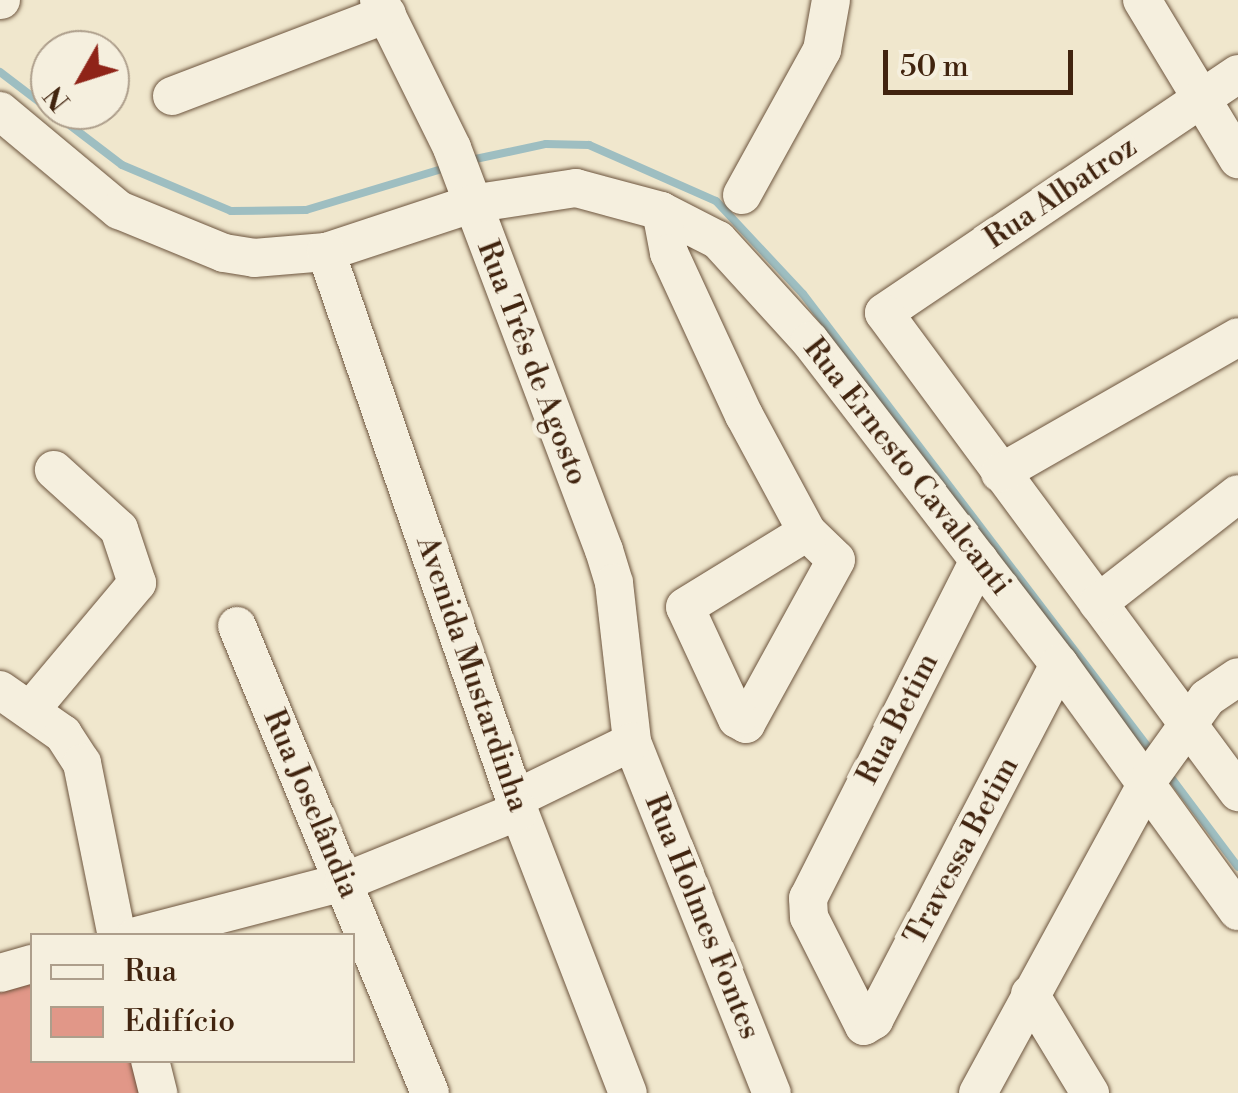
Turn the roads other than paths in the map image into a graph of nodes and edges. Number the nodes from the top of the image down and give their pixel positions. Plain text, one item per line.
1 (831, 0) edge
2 (1142, 0) edge
3 (383, 7) edge
4 (1238, 74) edge
5 (172, 96) dead end
6 (1202, 98) junction
7 (0, 111) edge
8 (1238, 159) edge
9 (742, 195) dead end
10 (469, 198) junction
11 (661, 211) junction
12 (326, 252) junction
13 (1238, 337) edge
14 (54, 470) dead end
15 (1000, 473) junction
16 (1235, 513) edge
17 (807, 532) junction
18 (978, 560) junction
19 (1098, 603) junction
20 (237, 626) dead end
21 (1059, 664) junction
22 (1238, 676) edge
23 (16, 698) edge
24 (1185, 726) junction
25 (632, 742) junction
26 (1148, 781) junction
27 (1238, 792) edge
28 (517, 805) junction
29 (344, 882) junction
30 (1238, 911) edge
31 (116, 933) edge
32 (148, 933) edge
33 (30, 964) edge
34 (0, 972) edge
35 (1030, 994) junction
36 (859, 1022) joint
37 (151, 1063) edge
38 (158, 1093) edge
39 (430, 1093) edge
40 (628, 1093) edge
41 (772, 1093) edge
42 (978, 1093) edge
43 (1090, 1093) edge

1 - 9 street
2 - 6 street
3 - 5 street
3 - 10 street, Rua Três de Agosto
4 - 6 street, Rua Albatroz
6 - 8 street
6 - 15 street, Rua Albatroz
7 - 12 street, Rua Ernesto Cavalcanti
10 - 11 street, Rua Ernesto Cavalcanti
10 - 12 street, Rua Ernesto Cavalcanti
10 - 25 street, Rua Três de Agosto
11 - 17 street
11 - 18 street, Rua Ernesto Cavalcanti
12 - 28 street, Avenida Mustardinha
13 - 15 street
14 - 23 street
15 - 19 street
16 - 19 street
17 - 17 street
18 - 21 street, Rua Ernesto Cavalcanti
18 - 36 street, Rua Betim
19 - 24 street
20 - 29 street, Rua Joselândia
21 - 26 street, Rua Ernesto Cavalcanti
21 - 36 street, Travessa Betim
22 - 24 street
23 - 31 street
24 - 26 street
24 - 27 street
25 - 28 street
25 - 41 street, Rua Holmes Fontes
26 - 30 street, Rua Ernesto Cavalcanti
26 - 35 street
28 - 29 street
28 - 40 street, Avenida Mustardinha
29 - 32 street
29 - 39 street, Rua Joselândia
33 - 34 street
35 - 42 street
35 - 43 street
37 - 38 street

